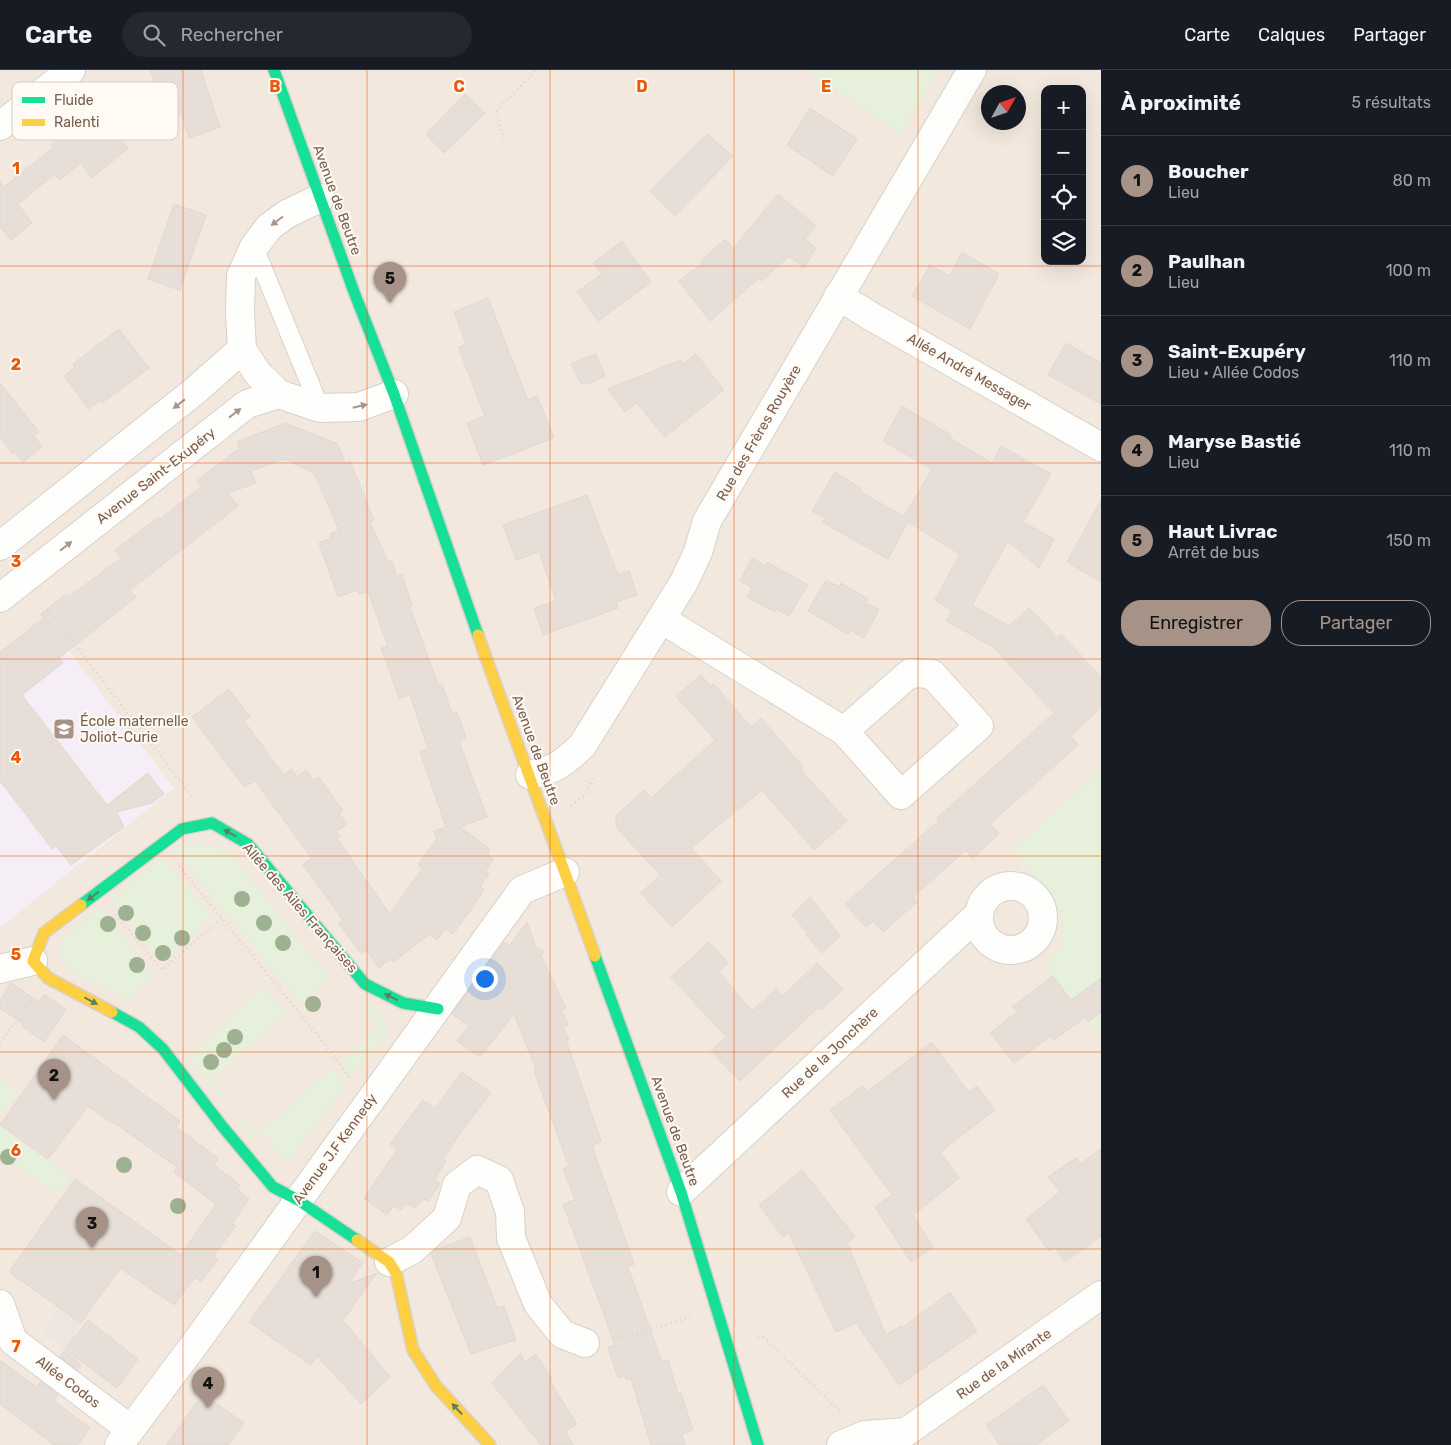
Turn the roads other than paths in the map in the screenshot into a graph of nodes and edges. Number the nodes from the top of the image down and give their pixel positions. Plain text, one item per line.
1 (71, 70) edge
2 (274, 70) edge
3 (972, 70) edge
4 (56, 82) edge
5 (12, 117) edge
6 (0, 126) edge
7 (320, 198) junction
8 (254, 247) junction
9 (838, 296) junction
10 (242, 349) junction
11 (279, 394) junction
12 (394, 394) junction
13 (320, 408) junction
14 (1101, 447) edge
15 (4, 533) edge
16 (38, 568) junction
17 (0, 598) edge
18 (661, 619) junction
19 (844, 731) junction
20 (530, 775) junction
21 (565, 872) junction
22 (979, 914) dead end
23 (0, 969) edge
24 (40, 970) junction
25 (438, 1009) junction
26 (681, 1192) junction
27 (298, 1200) junction
28 (389, 1262) junction
29 (1101, 1296) edge
30 (0, 1304) edge
31 (585, 1343) road end
32 (125, 1437) edge
33 (909, 1438) edge
34 (490, 1445) edge
35 (758, 1445) edge
36 (841, 1445) edge

1 - 4 street
2 - 7 street, Avenue de Beutre
3 - 9 street, Rue des Frères Rouyère
5 - 6 street
7 -> 8 street
7 - 12 street, Avenue de Beutre
8 - 10 street
8 - 13 lane
9 - 14 street, Allée André Messager
9 - 18 street, Rue des Frères Rouyère
10 - 11 street
10 -> 15 street
11 - 13 street
16 -> 11 street, Avenue Saint-Exupéry
13 -> 12 street
12 - 20 street, Avenue de Beutre
15 - 16 street
16 - 17 street, Avenue Saint-Exupéry
18 - 19 street
18 - 20 street, Rue des Frères Rouyère
19 - 19 street
20 - 21 street, Avenue de Beutre
21 - 25 street, Avenue J.F Kennedy
21 - 26 street, Avenue de Beutre
22 - 26 street, Rue de la Jonchère
23 - 24 street
25 -> 24 street, Allée des Ailes Françaises
24 -> 27 street
25 - 27 street, Avenue J.F Kennedy
26 - 35 street, Avenue de Beutre
27 - 28 street
27 - 32 street, Avenue J.F Kennedy
28 - 31 street
34 -> 28 street
29 - 33 street, Rue de la Mirante
30 - 32 street, Allée Codos
33 - 36 street, Rue de la Mirante

